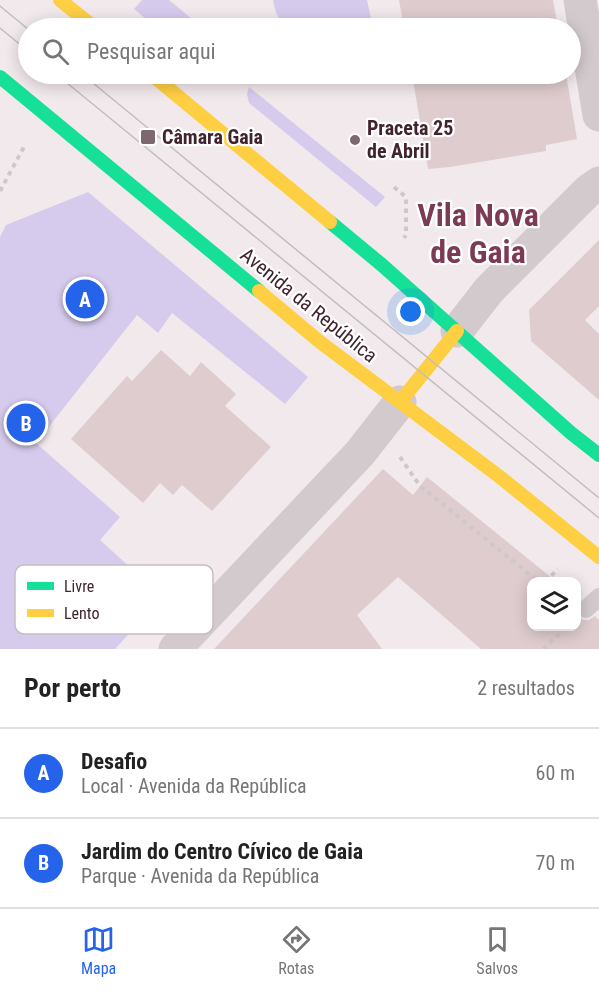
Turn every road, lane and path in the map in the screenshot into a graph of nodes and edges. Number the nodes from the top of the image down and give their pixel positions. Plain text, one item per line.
1 (60, 0) edge
2 (580, 0) edge
3 (82, 18) edge
4 (0, 77) edge
5 (163, 84) edge
6 (599, 115) edge
7 (27, 142) dead end
8 (599, 183) edge
9 (394, 187) dead end
10 (0, 191) edge
11 (401, 243) dead end
12 (457, 331) junction
13 (400, 402) junction
14 (599, 455) edge
15 (400, 457) dead end
16 (599, 557) edge
17 (533, 577) edge
18 (213, 609) edge
19 (563, 631) edge
20 (189, 634) edge
21 (175, 649) edge
22 (543, 649) edge

1 - 3 main road
2 - 6 street
4 - 13 main road, Avenida da República
5 - 12 main road
7 - 10 path
8 - 12 street
9 - 11 path
12 - 13 main road
12 - 14 main road
13 - 16 main road, Avenida da República
13 - 18 street
15 - 17 path
19 - 22 path
20 - 21 street

